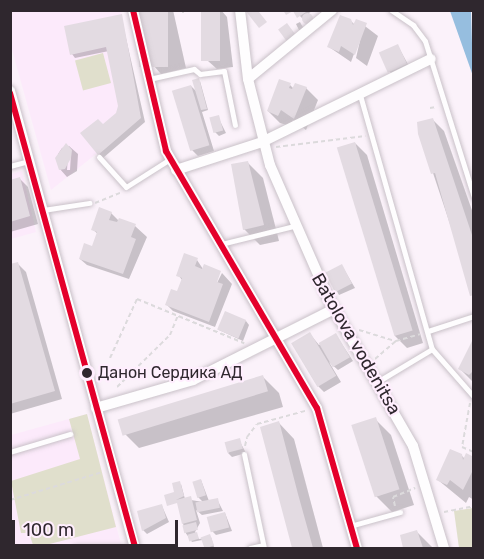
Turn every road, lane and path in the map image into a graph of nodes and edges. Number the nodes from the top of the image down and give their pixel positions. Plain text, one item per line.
1 (133, 10) edge
2 (240, 10) edge
3 (332, 10) edge
4 (391, 10) edge
5 (431, 59) junction
6 (149, 79) junction
7 (248, 79) junction
8 (10, 91) edge
9 (360, 95) junction
10 (235, 125) dead end
11 (371, 134) junction
12 (262, 142) junction
13 (99, 157) dead end
14 (170, 159) junction
15 (29, 161) junction
16 (10, 166) edge
17 (176, 170) junction
18 (126, 187) junction
19 (474, 197) edge
20 (89, 203) joint
21 (43, 210) junction
22 (294, 226) junction
23 (221, 244) junction
24 (334, 309) junction
25 (178, 315) junction
26 (474, 316) edge
27 (343, 325) junction
28 (428, 331) junction
29 (276, 335) junction
30 (396, 341) junction
31 (255, 347) junction
32 (432, 349) junction
33 (110, 358) dead end
34 (367, 366) junction
35 (376, 383) junction
36 (117, 387) dead end
37 (472, 397) edge
38 (96, 408) junction
39 (317, 408) junction
40 (70, 434) dead end
41 (10, 452) edge
42 (474, 452) edge
43 (244, 454) joint
44 (113, 468) junction
45 (426, 484) junction
46 (10, 500) edge
47 (474, 506) edge
48 (399, 512) joint
49 (434, 514) junction
50 (350, 526) junction
51 (264, 547) edge
52 (134, 548) edge
53 (75, 549) edge
54 (250, 549) edge
55 (357, 549) edge
56 (444, 549) edge

1 - 6 street
2 - 7 street, Batolova vodenitsa
3 - 7 street
4 - 5 lane
5 - 9 street
5 - 19 lane
6 - 10 lane
6 - 14 street
7 - 12 street, Batolova vodenitsa
8 - 15 street
9 - 11 lane
9 - 12 street
11 - 12 path
11 - 28 lane
12 - 17 street
12 - 22 street, Batolova vodenitsa
13 - 18 lane
14 - 17 street
14 - 18 lane
15 - 16 lane
15 - 21 street
17 - 23 street
18 - 20 path
20 - 21 lane
21 - 38 street
22 - 23 lane
22 - 24 street, Batolova vodenitsa
23 - 29 street
24 - 27 street, Batolova vodenitsa
24 - 29 street
25 - 31 path
25 - 33 path
25 - 36 path
26 - 28 lane
27 - 30 path
27 - 34 street, Batolova vodenitsa
28 - 30 path
28 - 32 lane
29 - 31 street
29 - 39 street
30 - 34 path
31 - 38 street
32 - 35 lane
32 - 37 lane
34 - 35 street, Batolova vodenitsa
35 - 45 street, Batolova vodenitsa
37 - 42 path
38 - 44 street
39 - 43 path
39 - 50 street
40 - 41 lane
43 - 51 lane
44 - 46 path
44 - 52 street
45 - 48 path
45 - 49 street, Batolova vodenitsa
47 - 49 path
48 - 50 lane
49 - 56 street, Batolova vodenitsa
50 - 55 street
51 - 54 lane
52 - 53 lane

